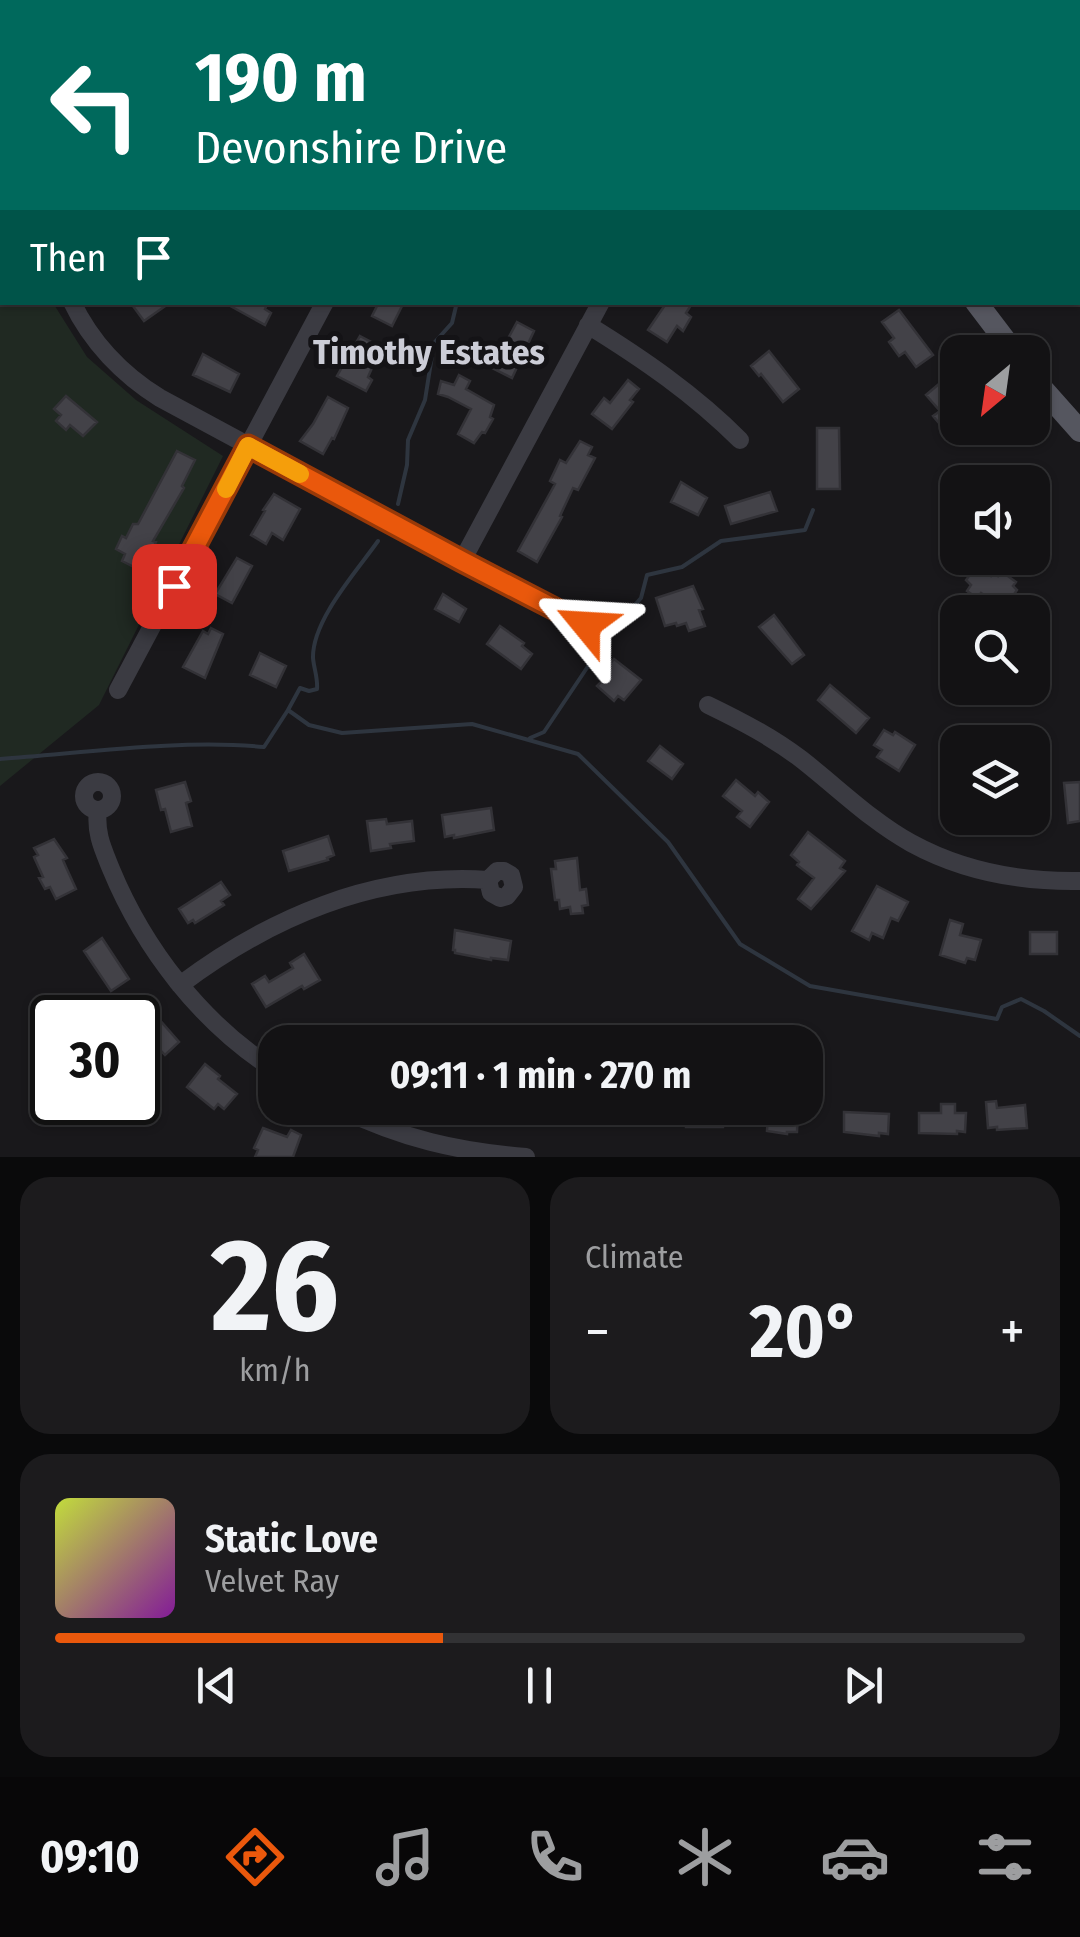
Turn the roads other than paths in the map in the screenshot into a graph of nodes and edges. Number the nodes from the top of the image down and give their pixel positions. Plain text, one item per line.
1 (74, 305) edge
2 (323, 305) edge
3 (598, 305) edge
4 (978, 305) edge
5 (588, 324) junction
6 (1001, 335) edge
7 (1050, 397) edge
8 (1080, 431) edge
9 (740, 440) dead end
10 (248, 446) junction
11 (462, 561) junction
12 (586, 625) dead end
13 (118, 690) dead end
14 (708, 705) dead end
15 (98, 810) dead end
16 (488, 880) dead end
17 (1080, 881) edge
18 (180, 984) junction
19 (258, 1059) edge
20 (377, 1125) edge
21 (526, 1157) edge

1 - 10 street
2 - 10 street
3 - 5 street
4 - 6 main road
5 - 9 street
5 - 11 street
7 - 8 main road
10 - 11 street
10 - 13 street
11 - 12 street
14 - 17 street
15 - 18 street
16 - 18 street
18 - 19 street
20 - 21 street

